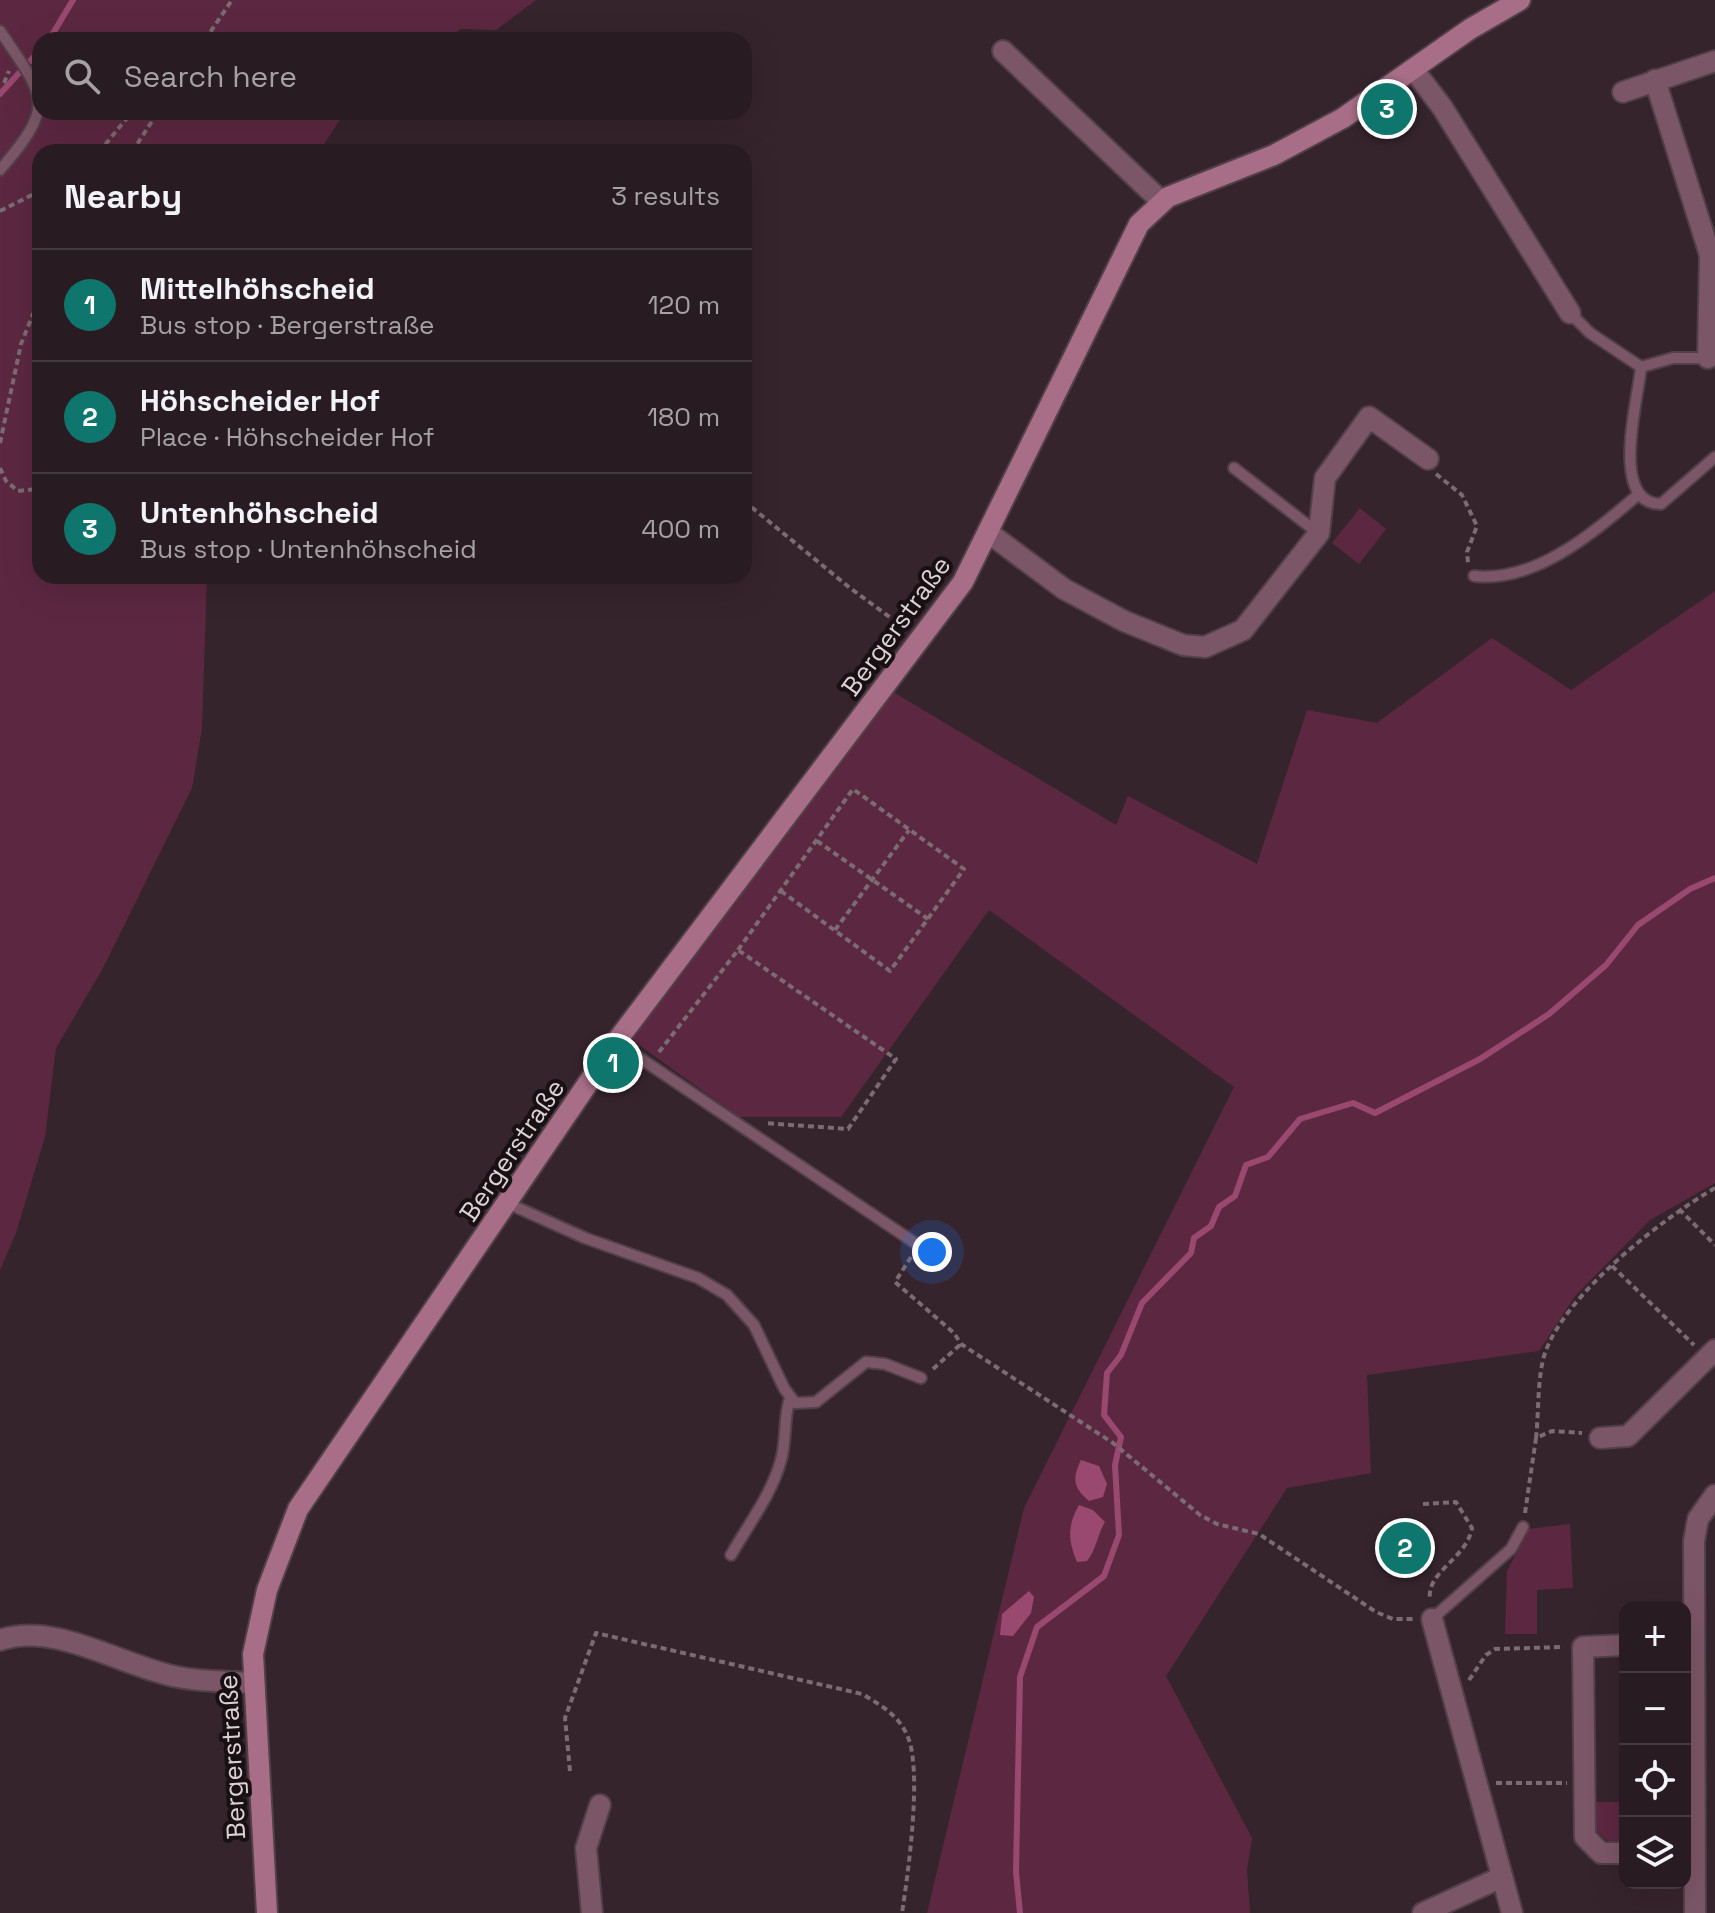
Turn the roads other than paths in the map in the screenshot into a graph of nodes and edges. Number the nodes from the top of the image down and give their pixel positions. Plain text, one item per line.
1 (1520, 0) edge
2 (0, 31) edge
3 (1003, 51) dead end
4 (1715, 61) edge
5 (1413, 69) junction
6 (32, 79) edge
7 (1655, 80) junction
8 (1623, 92) dead end
9 (37, 120) edge
10 (0, 170) edge
11 (1161, 201) junction
12 (1570, 313) joint
13 (1712, 358) edge
14 (1641, 367) junction
15 (1715, 457) edge
16 (1428, 459) road end
17 (1234, 468) dead end
18 (1639, 494) junction
19 (989, 533) junction
20 (1319, 533) junction
21 (1474, 576) road end
22 (616, 1042) junction
23 (507, 1203) junction
24 (918, 1245) road end
25 (1711, 1354) edge
26 (921, 1378) road end
27 (790, 1398) junction
28 (1600, 1438) road end
29 (1715, 1495) edge
30 (1523, 1527) road end
31 (731, 1555) dead end
32 (1432, 1619) joint
33 (0, 1640) edge
34 (1699, 1644) edge
35 (1619, 1645) edge
36 (252, 1683) junction
37 (600, 1805) dead end
38 (1691, 1831) edge
39 (1619, 1853) edge
40 (1691, 1859) edge
41 (1502, 1877) junction
42 (1702, 1912) edge
43 (267, 1913) edge
44 (592, 1913) edge
45 (1423, 1913) edge
46 (1512, 1913) edge

1 - 5 street
2 - 6 lane
3 - 11 street
4 - 7 street
5 - 11 street
5 - 12 street
7 - 8 street
7 - 13 street
9 - 10 lane
11 - 19 street, Bergerstraße
12 - 14 lane
13 - 14 lane
14 - 18 lane
15 - 18 lane
16 - 20 street
17 - 20 lane
18 - 21 lane
19 - 20 street
19 - 22 street, Bergerstraße
22 - 23 street, Bergerstraße
22 - 24 lane
23 - 27 lane
23 - 36 street, Bergerstraße
25 - 28 street
26 - 27 lane
27 - 31 lane
29 - 34 street
30 - 32 lane
32 - 41 street
33 - 36 street
34 - 38 street
35 - 39 street
36 - 43 street, Bergerstraße
37 - 44 street
40 - 42 street
41 - 45 street
41 - 46 street

